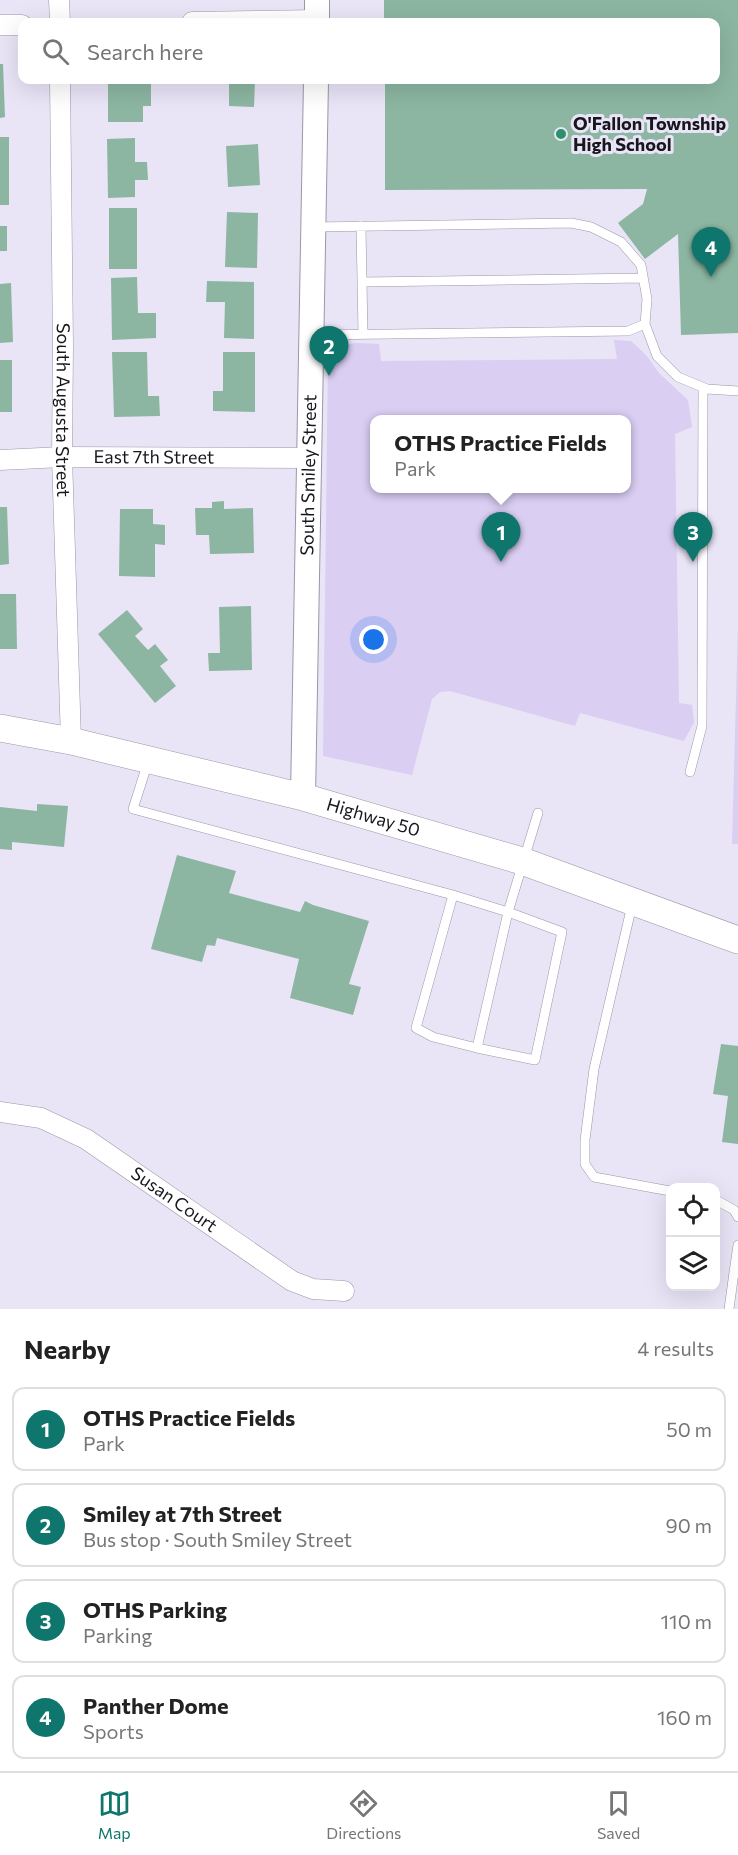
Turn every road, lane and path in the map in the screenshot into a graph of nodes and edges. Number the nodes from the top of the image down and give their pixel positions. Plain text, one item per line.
1 (59, 0) edge
2 (317, 14) edge
3 (60, 18) edge
4 (254, 18) edge
5 (0, 25) edge
6 (18, 25) edge
7 (60, 84) edge
8 (316, 84) edge
9 (362, 226) junction
10 (314, 227) junction
11 (643, 278) junction
12 (362, 282) junction
13 (645, 324) junction
14 (363, 334) junction
15 (312, 335) junction
16 (703, 388) junction
17 (738, 391) edge
18 (62, 457) junction
19 (310, 458) junction
20 (0, 460) edge
21 (0, 728) edge
22 (71, 741) junction
23 (148, 760) junction
24 (690, 772) dead end
25 (303, 797) junction
26 (538, 813) dead end
27 (522, 861) junction
28 (453, 895) junction
29 (634, 900) junction
30 (508, 912) junction
31 (738, 939) edge
32 (477, 1048) junction
33 (0, 1112) edge
34 (666, 1190) edge
35 (720, 1202) edge
36 (738, 1218) edge
37 (738, 1245) edge
38 (736, 1272) edge
39 (345, 1290) dead end
40 (729, 1309) edge

1 - 3 street
2 - 4 street
5 - 6 street
7 - 18 street, South Augusta Street
8 - 10 street, South Smiley Street
9 - 10 lane
9 - 11 lane
9 - 12 lane
10 - 15 street, South Smiley Street
11 - 12 lane
11 - 13 lane
12 - 14 lane
13 - 14 lane
13 - 16 lane
14 - 15 lane
15 - 19 street, South Smiley Street
16 - 17 lane
16 - 24 lane
18 - 19 street, East 7th Street
18 - 20 street, East 7th Street
18 - 22 street, South Augusta Street
19 - 25 street, South Smiley Street
21 - 22 main road, Highway 50
22 - 23 main road, Highway 50
23 - 25 main road, Highway 50
23 - 28 lane
25 - 27 main road, Highway 50
26 - 27 lane
27 - 29 main road, Highway 50
27 - 30 lane
28 - 30 lane
28 - 32 lane
29 - 31 main road, Highway 50
29 - 34 lane
30 - 32 lane
30 - 32 lane
33 - 39 street, Susan Court
35 - 36 lane
37 - 38 lane
38 - 40 lane

